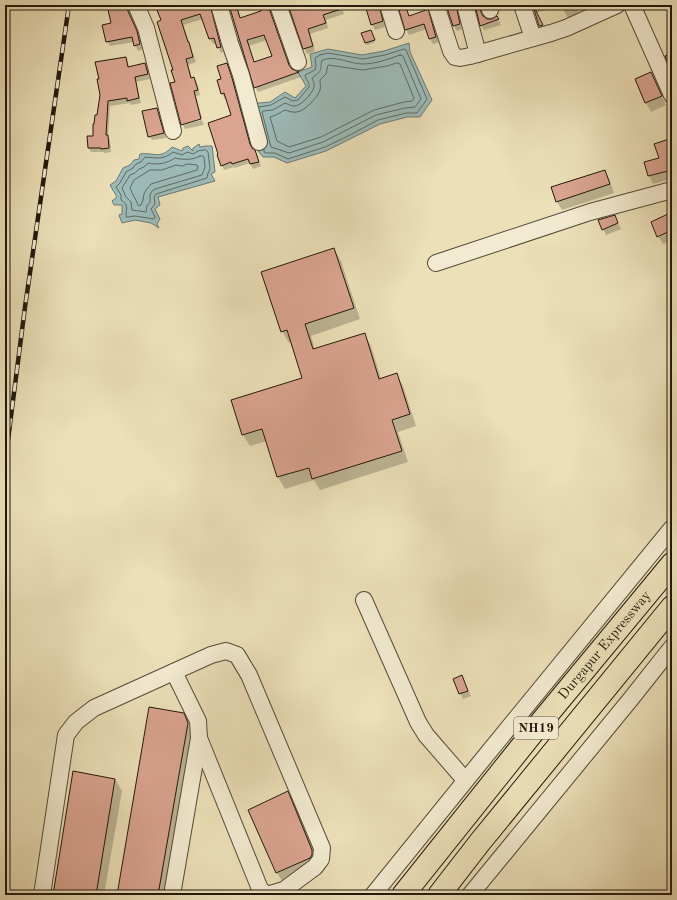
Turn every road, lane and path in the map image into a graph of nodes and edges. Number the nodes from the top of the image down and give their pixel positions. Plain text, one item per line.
1 (136, 5) edge
2 (219, 5) edge
3 (278, 5) edge
4 (388, 5) edge
5 (436, 5) edge
6 (465, 5) edge
7 (522, 5) edge
8 (617, 5) edge
9 (632, 5) edge
10 (396, 31) dead end
11 (533, 38) junction
12 (478, 54) junction
13 (298, 62) dead end
14 (672, 95) edge
15 (173, 131) dead end
16 (259, 142) dead end
17 (672, 190) edge
18 (436, 263) dead end
19 (672, 528) edge
20 (672, 564) edge
21 (364, 600) dead end
22 (672, 607) edge
23 (672, 647) edge
24 (174, 672) junction
25 (199, 738) junction
26 (465, 780) junction
27 (42, 895) edge
28 (172, 895) edge
29 (267, 895) edge
30 (373, 895) edge
31 (403, 895) edge
32 (439, 895) edge
33 (470, 895) edge

1 - 15 street
2 - 16 street
3 - 13 street
4 - 10 street
5 - 12 street
6 - 12 street
7 - 11 street
8 - 11 street
9 - 14 street
11 - 12 street
17 - 18 street
19 - 26 street
20 - 31 highway, Durgapur Expressway / NH19
21 - 26 street
22 - 32 highway, Durgapur Expressway / NH19
23 - 33 street
24 - 25 street
24 - 27 street
24 - 29 street
25 - 28 street
25 - 29 street
26 - 30 street

